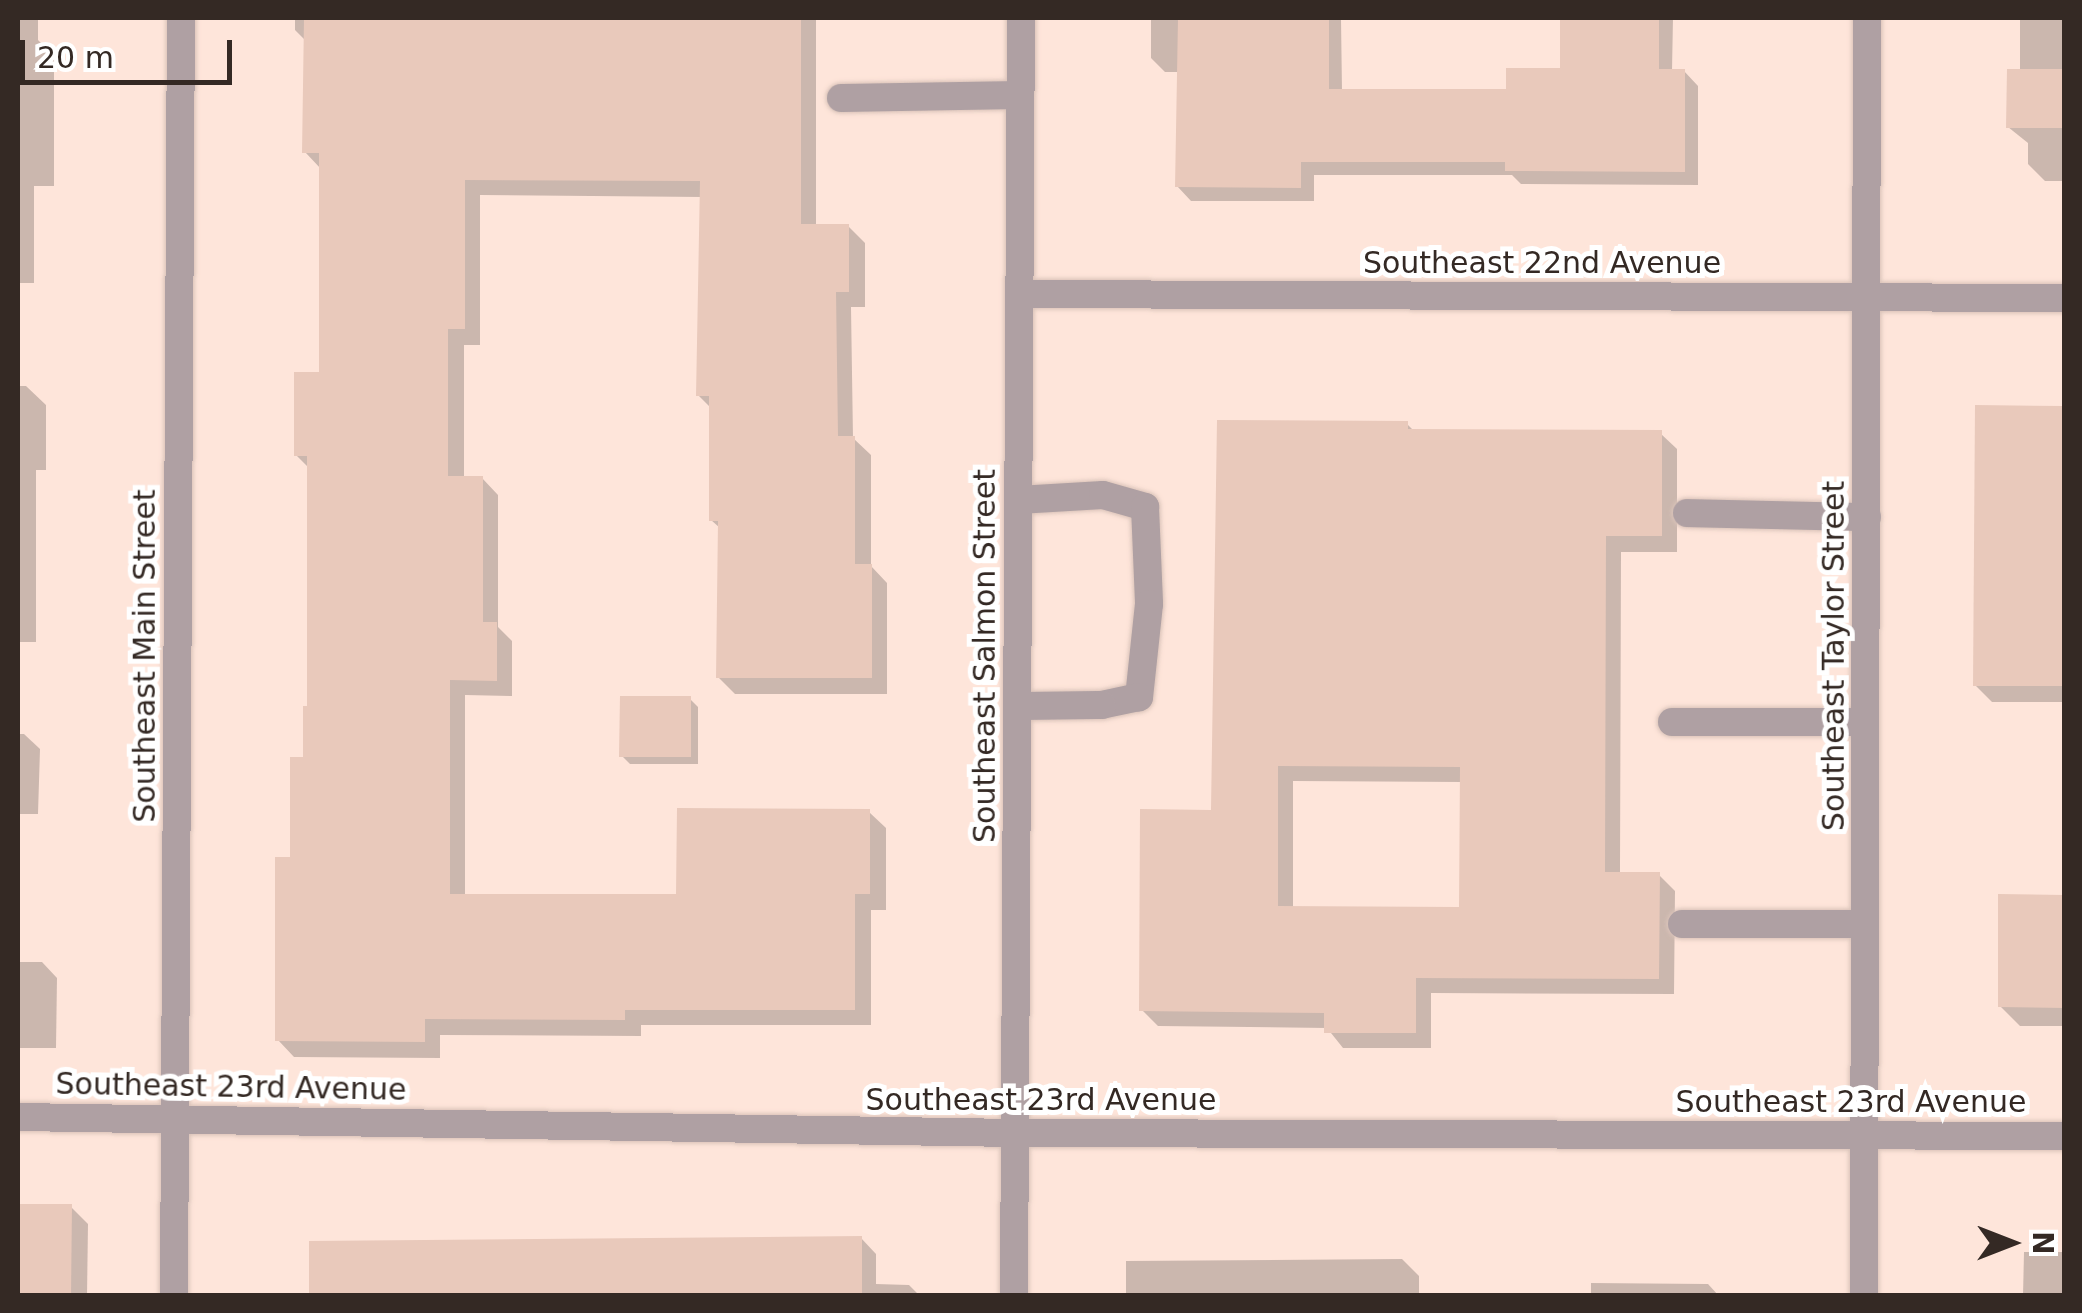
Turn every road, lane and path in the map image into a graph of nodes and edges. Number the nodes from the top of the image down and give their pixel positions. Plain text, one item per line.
1 (181, 18) edge
2 (1021, 18) edge
3 (1867, 18) edge
4 (1020, 96) junction
5 (841, 98) dead end
6 (1019, 294) junction
7 (1867, 298) junction
8 (2064, 298) edge
9 (1018, 500) junction
10 (1688, 513) dead end
11 (1867, 516) junction
12 (1018, 706) junction
13 (1672, 722) dead end
14 (1866, 722) junction
15 (1682, 924) dead end
16 (1866, 924) junction
17 (18, 1117) edge
18 (176, 1118) junction
19 (1016, 1133) junction
20 (1864, 1135) junction
21 (2064, 1136) edge
22 (174, 1296) edge
23 (1014, 1296) edge
24 (1864, 1296) edge

1 - 18 street, Southeast Main Street
2 - 4 street, Southeast Salmon Street
3 - 7 street, Southeast Taylor Street
4 - 5 street
4 - 6 street, Southeast Salmon Street
6 - 7 street, Southeast 22nd Avenue
6 - 9 street, Southeast Salmon Street
7 - 8 street, Southeast 22nd Avenue
7 - 11 street, Southeast Taylor Street
9 - 12 street, Southeast Salmon Street
9 - 12 street
10 - 11 street
11 - 14 street, Southeast Taylor Street
12 - 19 street, Southeast Salmon Street
13 - 14 street
14 - 16 street, Southeast Taylor Street
15 - 16 street
16 - 20 street, Southeast Taylor Street
17 - 18 street, Southeast 23rd Avenue
18 - 19 street, Southeast 23rd Avenue
18 - 22 street, Southeast Main Street
19 - 20 street, Southeast 23rd Avenue
19 - 23 street, Southeast Salmon Street
20 - 21 street, Southeast 23rd Avenue
20 - 24 street, Southeast Taylor Street

